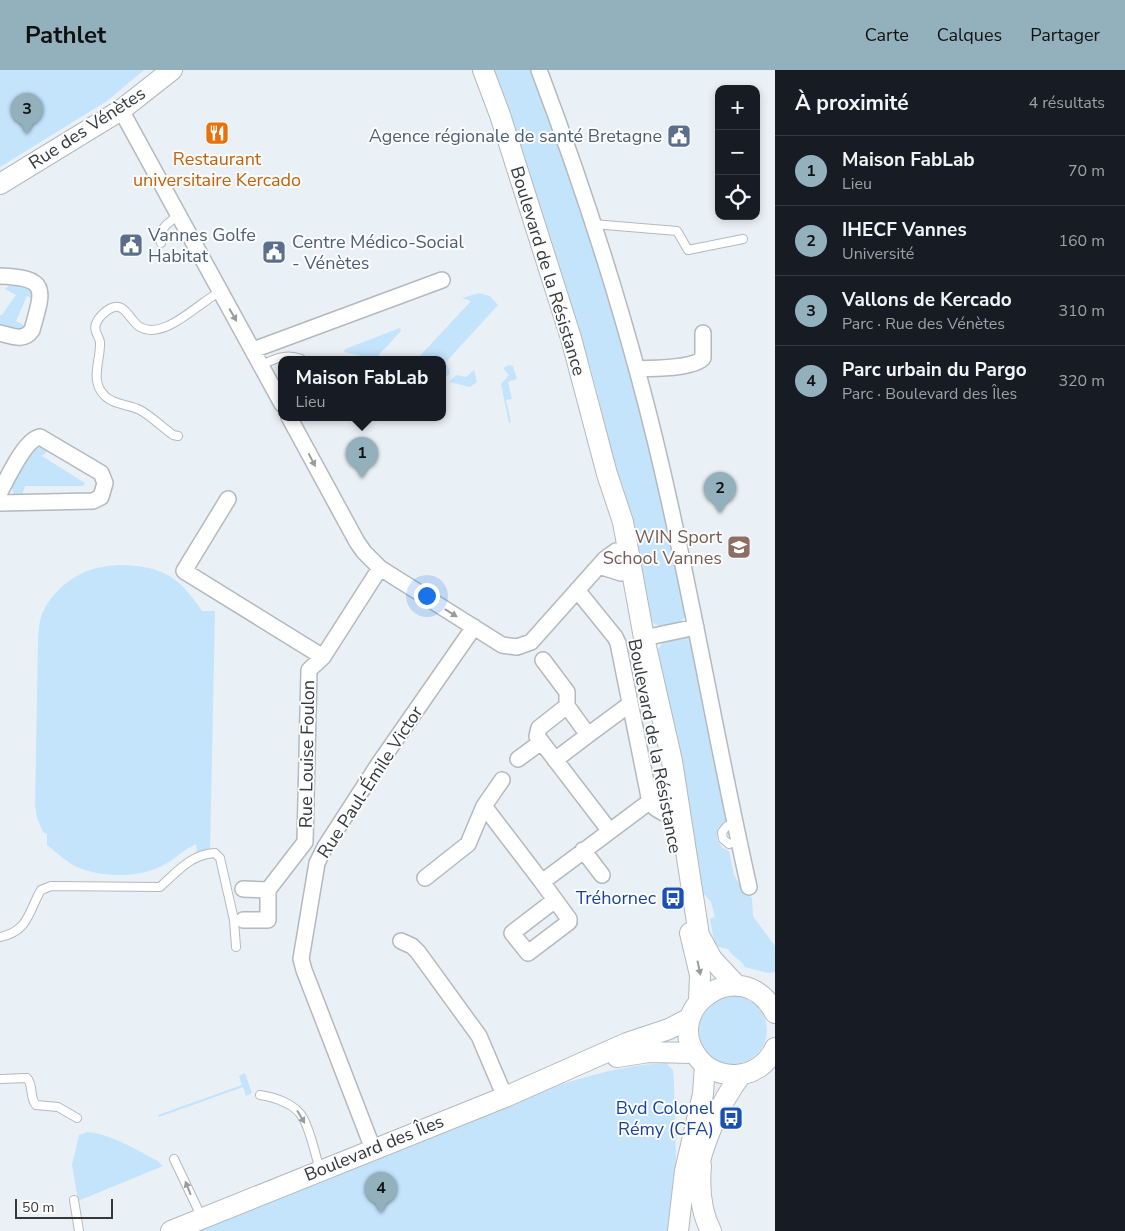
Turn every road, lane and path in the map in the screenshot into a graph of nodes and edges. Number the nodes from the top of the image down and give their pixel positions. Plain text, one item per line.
1 (172, 70) edge
2 (483, 70) edge
3 (539, 70) edge
4 (121, 110) junction
5 (0, 184) edge
6 (178, 216) junction
7 (593, 224) junction
8 (743, 239) dead end
9 (161, 243) dead end
10 (0, 276) edge
11 (442, 280) dead end
12 (220, 292) junction
13 (0, 333) edge
14 (703, 333) dead end
15 (253, 350) junction
16 (278, 357) edge
17 (261, 365) junction
18 (637, 369) junction
19 (278, 395) edge
20 (291, 421) edge
21 (178, 436) dead end
22 (0, 492) edge
23 (228, 499) dead end
24 (0, 502) edge
25 (622, 552) junction
26 (599, 566) junction
27 (380, 568) junction
28 (621, 573) junction
29 (577, 590) junction
30 (474, 627) junction
31 (696, 627) junction
32 (644, 638) junction
33 (322, 656) junction
34 (543, 660) dead end
35 (630, 704) junction
36 (567, 706) junction
37 (588, 735) junction
38 (541, 742) junction
39 (518, 760) dead end
40 (555, 760) junction
41 (502, 780) dead end
42 (666, 782) junction
43 (649, 802) junction
44 (484, 806) junction
45 (672, 817) junction
46 (609, 830) junction
47 (583, 850) junction
48 (602, 875) dead end
49 (425, 878) dead end
50 (542, 882) junction
51 (749, 887) dead end
52 (242, 889) dead end
53 (268, 890) junction
54 (555, 900) dead end
55 (243, 920) dead end
56 (0, 937) edge
57 (401, 941) dead end
58 (236, 946) dead end
59 (736, 986) junction
60 (769, 994) edge
61 (695, 1009) junction
62 (775, 1013) edge
63 (775, 1048) edge
64 (700, 1059) junction
65 (578, 1065) junction
66 (741, 1075) junction
67 (0, 1079) edge
68 (260, 1095) dead end
69 (504, 1096) junction
70 (77, 1118) dead end
71 (373, 1149) junction
72 (702, 1155) junction
73 (174, 1159) dead end
74 (320, 1170) junction
75 (74, 1200) dead end
76 (202, 1218) junction
77 (79, 1231) edge
78 (170, 1231) edge
79 (678, 1231) edge
80 (689, 1231) edge
81 (711, 1231) edge

1 - 4 main road, Rue des Vénètes
2 - 25 main road, Boulevard de la Résistance
3 - 7 street
4 - 5 main road, Rue des Vénètes
4 - 6 street
6 - 9 lane
6 - 12 street
7 - 8 lane
7 - 18 street
10 - 13 street
11 - 15 street
12 -> 15 street
12 - 21 lane
14 - 18 street
15 - 17 street
16 - 17 lane
17 - 19 street
18 - 31 street
20 -> 27 street
22 - 24 street
23 - 33 street
25 - 26 street
25 - 28 main road, Boulevard de la Résistance
25 - 32 main road, Boulevard de la Résistance
26 - 28 street
26 - 29 street
27 -> 30 street
27 - 33 street, Rue Louise Foulon
28 - 42 main road, Boulevard de la Résistance
29 - 30 street
29 - 35 street
30 - 71 street, Rue Paul-Émile Victor
31 - 32 street
31 - 51 street
32 - 59 main road, Boulevard de la Résistance
33 - 53 street, Rue Louise Foulon
34 - 36 street
35 - 37 street
35 - 43 street
36 - 37 street
36 - 38 street
37 - 40 street
38 - 39 street
38 - 40 street
40 - 46 street
41 - 44 street
42 - 43 street
42 - 45 main road, Boulevard de la Résistance
43 - 45 street
43 - 46 street
44 - 49 street
44 - 50 street
45 -> 61 main road, Boulevard de la Résistance
46 - 47 street
47 - 48 street
47 - 50 street
50 - 54 street
52 - 53 street
53 - 55 street
56 - 58 lane
57 - 69 street
59 - 60 main road
59 - 61 main road, Boulevard des Îles
60 - 62 main road
61 - 64 main road, Boulevard de la Résistance
61 - 65 main road, Boulevard des Îles
63 - 66 main road
64 - 65 main road, Boulevard des Îles
64 - 66 main road
64 - 79 main road, Boulevard de la Résistance
65 - 69 main road, Boulevard des Îles
66 - 72 main road
67 - 70 lane
68 -> 74 lane
69 - 71 main road, Boulevard des Îles
71 - 74 main road, Boulevard des Îles
72 - 80 main road
72 - 81 main road
76 -> 73 lane
74 - 76 main road, Boulevard des Îles
75 - 77 lane
76 - 78 main road, Boulevard des Îles

